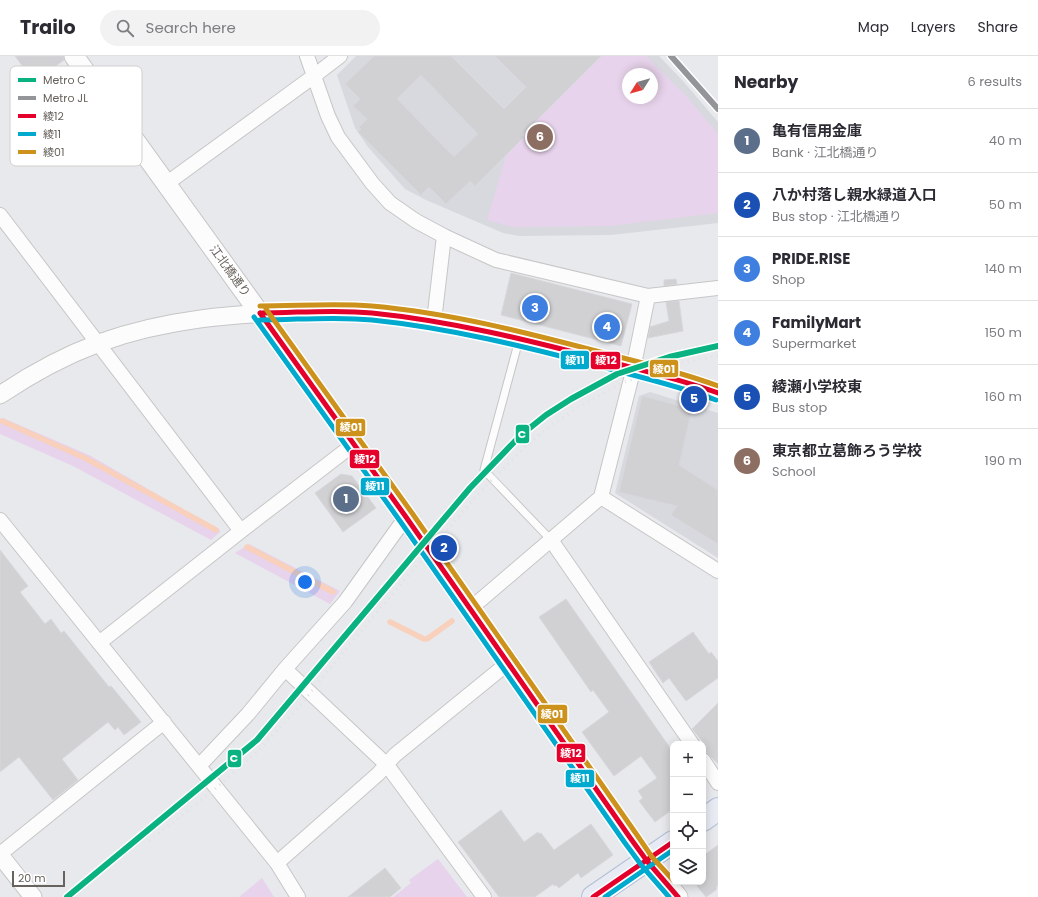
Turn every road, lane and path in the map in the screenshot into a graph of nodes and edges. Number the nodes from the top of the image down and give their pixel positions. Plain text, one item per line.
1 (74, 56) edge
2 (307, 56) edge
3 (340, 56) edge
4 (81, 66) edge
5 (314, 76) junction
6 (142, 151) edge
7 (166, 184) junction
8 (0, 215) edge
9 (444, 236) junction
10 (718, 288) edge
11 (648, 296) junction
12 (260, 313) junction
13 (434, 321) junction
14 (519, 340) junction
15 (98, 343) junction
16 (634, 368) junction
17 (718, 393) edge
18 (0, 395) edge
19 (354, 444) junction
20 (601, 497) junction
21 (406, 517) junction
22 (0, 520) edge
23 (241, 530) junction
24 (551, 540) junction
25 (718, 571) edge
26 (470, 609) junction
27 (100, 643) junction
28 (508, 663) junction
29 (285, 669) junction
30 (164, 722) junction
31 (690, 741) edge
32 (387, 765) junction
33 (706, 765) edge
34 (199, 766) junction
35 (718, 783) edge
36 (718, 809) edge
37 (706, 818) edge
38 (670, 844) edge
39 (0, 855) edge
40 (647, 861) junction
41 (277, 863) junction
42 (33, 897) edge
43 (298, 897) edge
44 (484, 897) edge
45 (592, 897) edge
46 (678, 897) edge

1 - 4 main road, 江北橋通り
2 - 5 street
3 - 5 street
5 - 7 street
5 - 9 street
6 - 7 main road, 江北橋通り
7 - 12 main road, 江北橋通り
8 - 15 street
9 - 11 street
9 - 13 street
10 - 11 street
11 - 16 street
12 - 13 street
12 - 15 street
12 - 19 main road, 江北橋通り
13 - 14 street
14 - 16 street
14 - 24 lane
15 - 18 street
15 - 23 street
16 - 17 street
16 - 20 street
19 - 21 main road, 江北橋通り
19 - 23 street
20 - 24 street
20 - 25 street
21 - 26 main road, 江北橋通り
21 - 29 street
22 - 27 street
23 - 27 street
24 - 26 street
24 - 31 street
26 - 28 main road, 江北橋通り
27 - 30 street
28 - 32 street
28 - 40 main road, 江北橋通り
29 - 32 street
29 - 34 street
30 - 34 street
30 - 39 street
32 - 41 street
32 - 44 street
33 - 35 street
34 - 41 street
36 - 37 main road
38 - 40 main road
39 - 42 street
40 - 45 main road
40 - 46 main road, 江北橋通り
41 - 43 street

